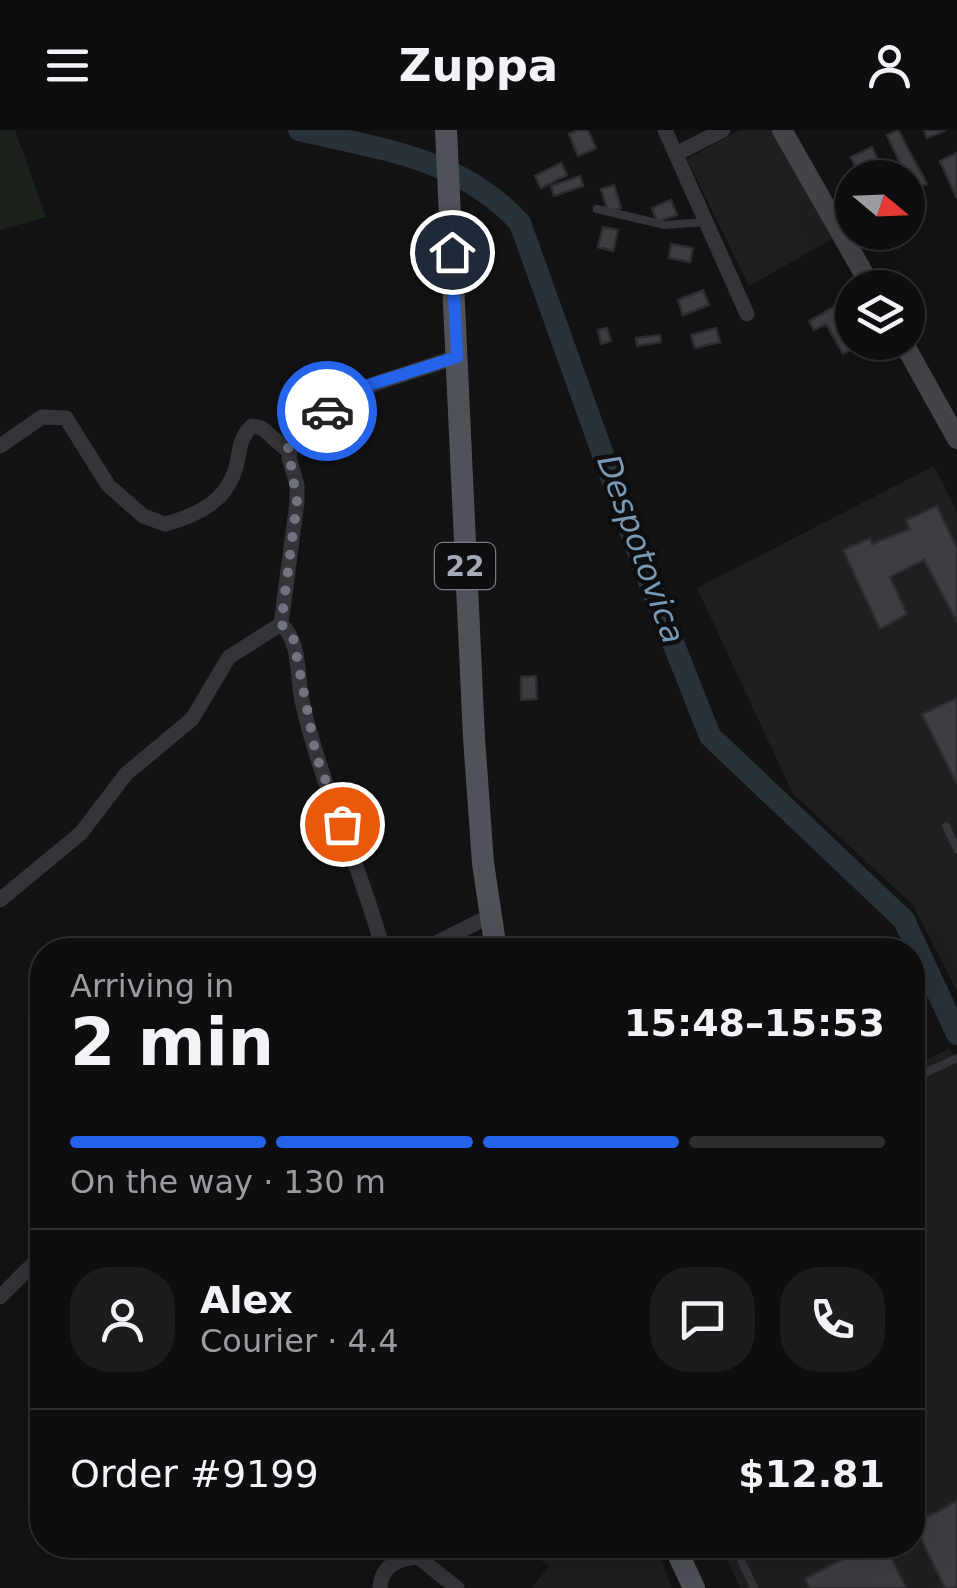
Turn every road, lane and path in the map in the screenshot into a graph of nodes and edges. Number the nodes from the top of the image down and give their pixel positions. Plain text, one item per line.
1 (446, 130) edge
2 (665, 130) edge
3 (721, 130) edge
4 (782, 130) edge
5 (676, 154) junction
6 (598, 208) dead end
7 (706, 222) junction
8 (862, 270) edge
9 (747, 314) dead end
10 (457, 357) junction
11 (913, 360) edge
12 (957, 439) edge
13 (0, 446) edge
14 (289, 452) junction
15 (281, 624) junction
16 (946, 826) dead end
17 (957, 849) edge
18 (0, 900) edge
19 (490, 916) junction
20 (380, 938) edge
21 (446, 938) edge
22 (494, 938) edge
23 (957, 1058) edge
24 (925, 1073) edge
25 (30, 1267) edge
26 (0, 1297) edge
27 (402, 1558) edge
28 (419, 1558) edge
29 (680, 1558) edge
30 (740, 1558) edge
31 (380, 1588) edge
32 (457, 1588) edge
33 (694, 1588) edge
34 (754, 1588) edge

1 - 10 main road, 22
2 - 5 street
3 - 5 street
4 - 8 street
5 - 7 street
6 - 7 lane
7 - 9 street
10 - 14 street
10 - 19 main road, 22
11 - 12 street
13 - 14 street
14 - 15 street
15 - 18 street
15 - 20 street
16 - 17 lane
19 - 21 street
19 - 22 main road, 22
23 - 24 lane
25 - 26 street
27 - 31 street
28 - 32 street
29 - 33 main road
30 - 34 lane

